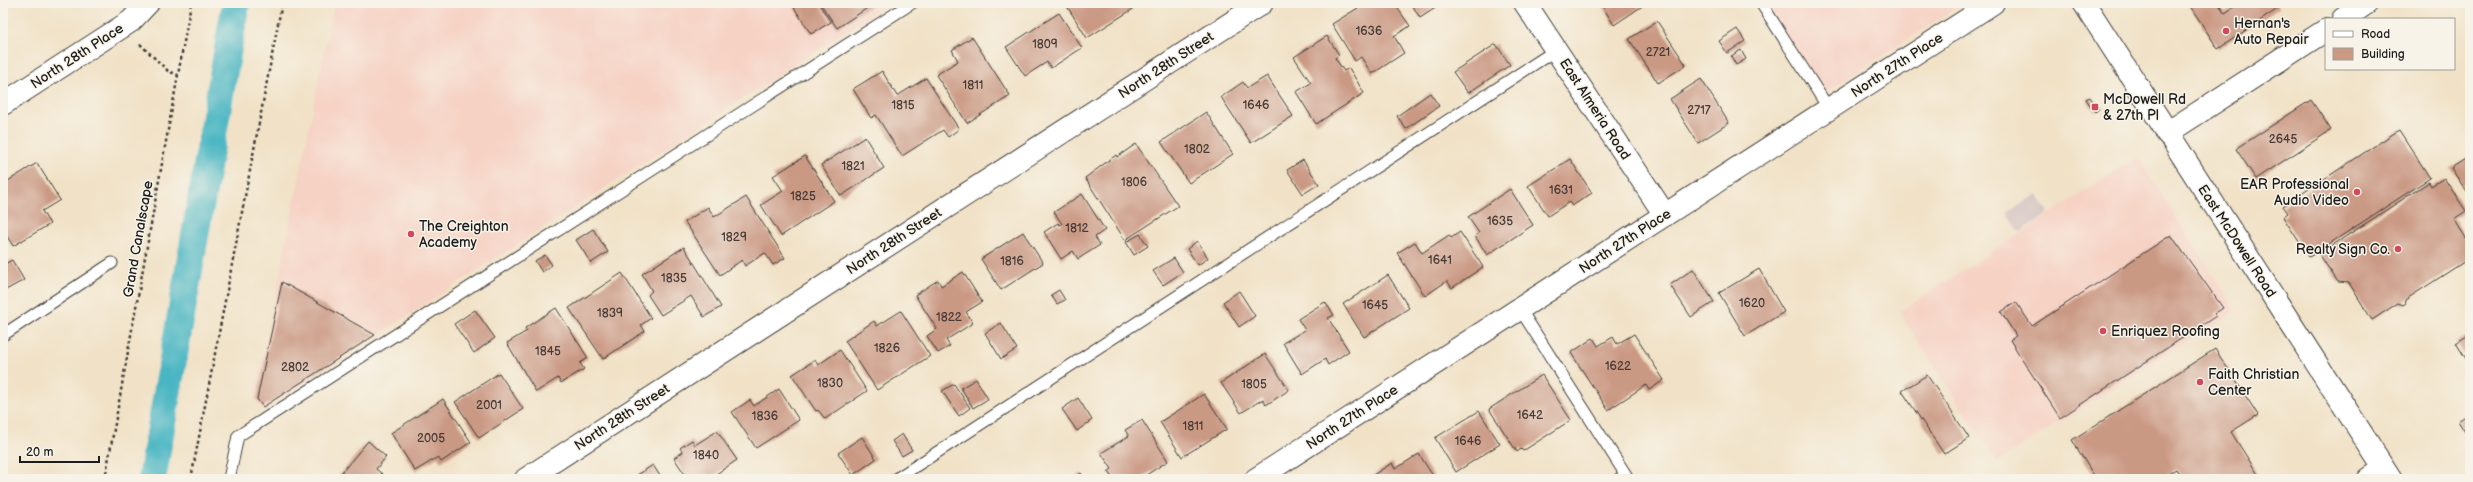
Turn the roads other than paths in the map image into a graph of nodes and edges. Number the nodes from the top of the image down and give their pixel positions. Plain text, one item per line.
1 (148, 3) edge
2 (912, 3) edge
3 (1262, 3) edge
4 (1525, 3) edge
5 (1761, 3) edge
6 (1993, 3) edge
7 (2084, 3) edge
8 (2367, 3) edge
9 (2344, 18) edge
10 (2325, 31) edge
11 (1556, 50) junction
12 (3, 104) edge
13 (1829, 109) junction
14 (2167, 133) junction
15 (1665, 215) junction
16 (112, 263) dead end
17 (1520, 308) junction
18 (3, 334) edge
19 (2382, 476) edge
20 (229, 479) edge
21 (526, 479) edge
22 (896, 479) edge
23 (1256, 479) edge
24 (1619, 479) edge

1 - 12 street, North 28th Place
2 - 20 lane
3 - 21 street, North 28th Street
4 - 11 street, East Almeria Road
5 - 13 lane
6 - 13 street, North 27th Place
7 - 14 street, East McDowell Road
8 - 9 street
10 - 14 street
11 - 15 street, East Almeria Road
11 - 22 lane
13 - 15 street, North 27th Place
14 - 19 street, East McDowell Road
15 - 17 street, North 27th Place
16 - 18 lane
17 - 23 street, North 27th Place
17 - 24 lane

